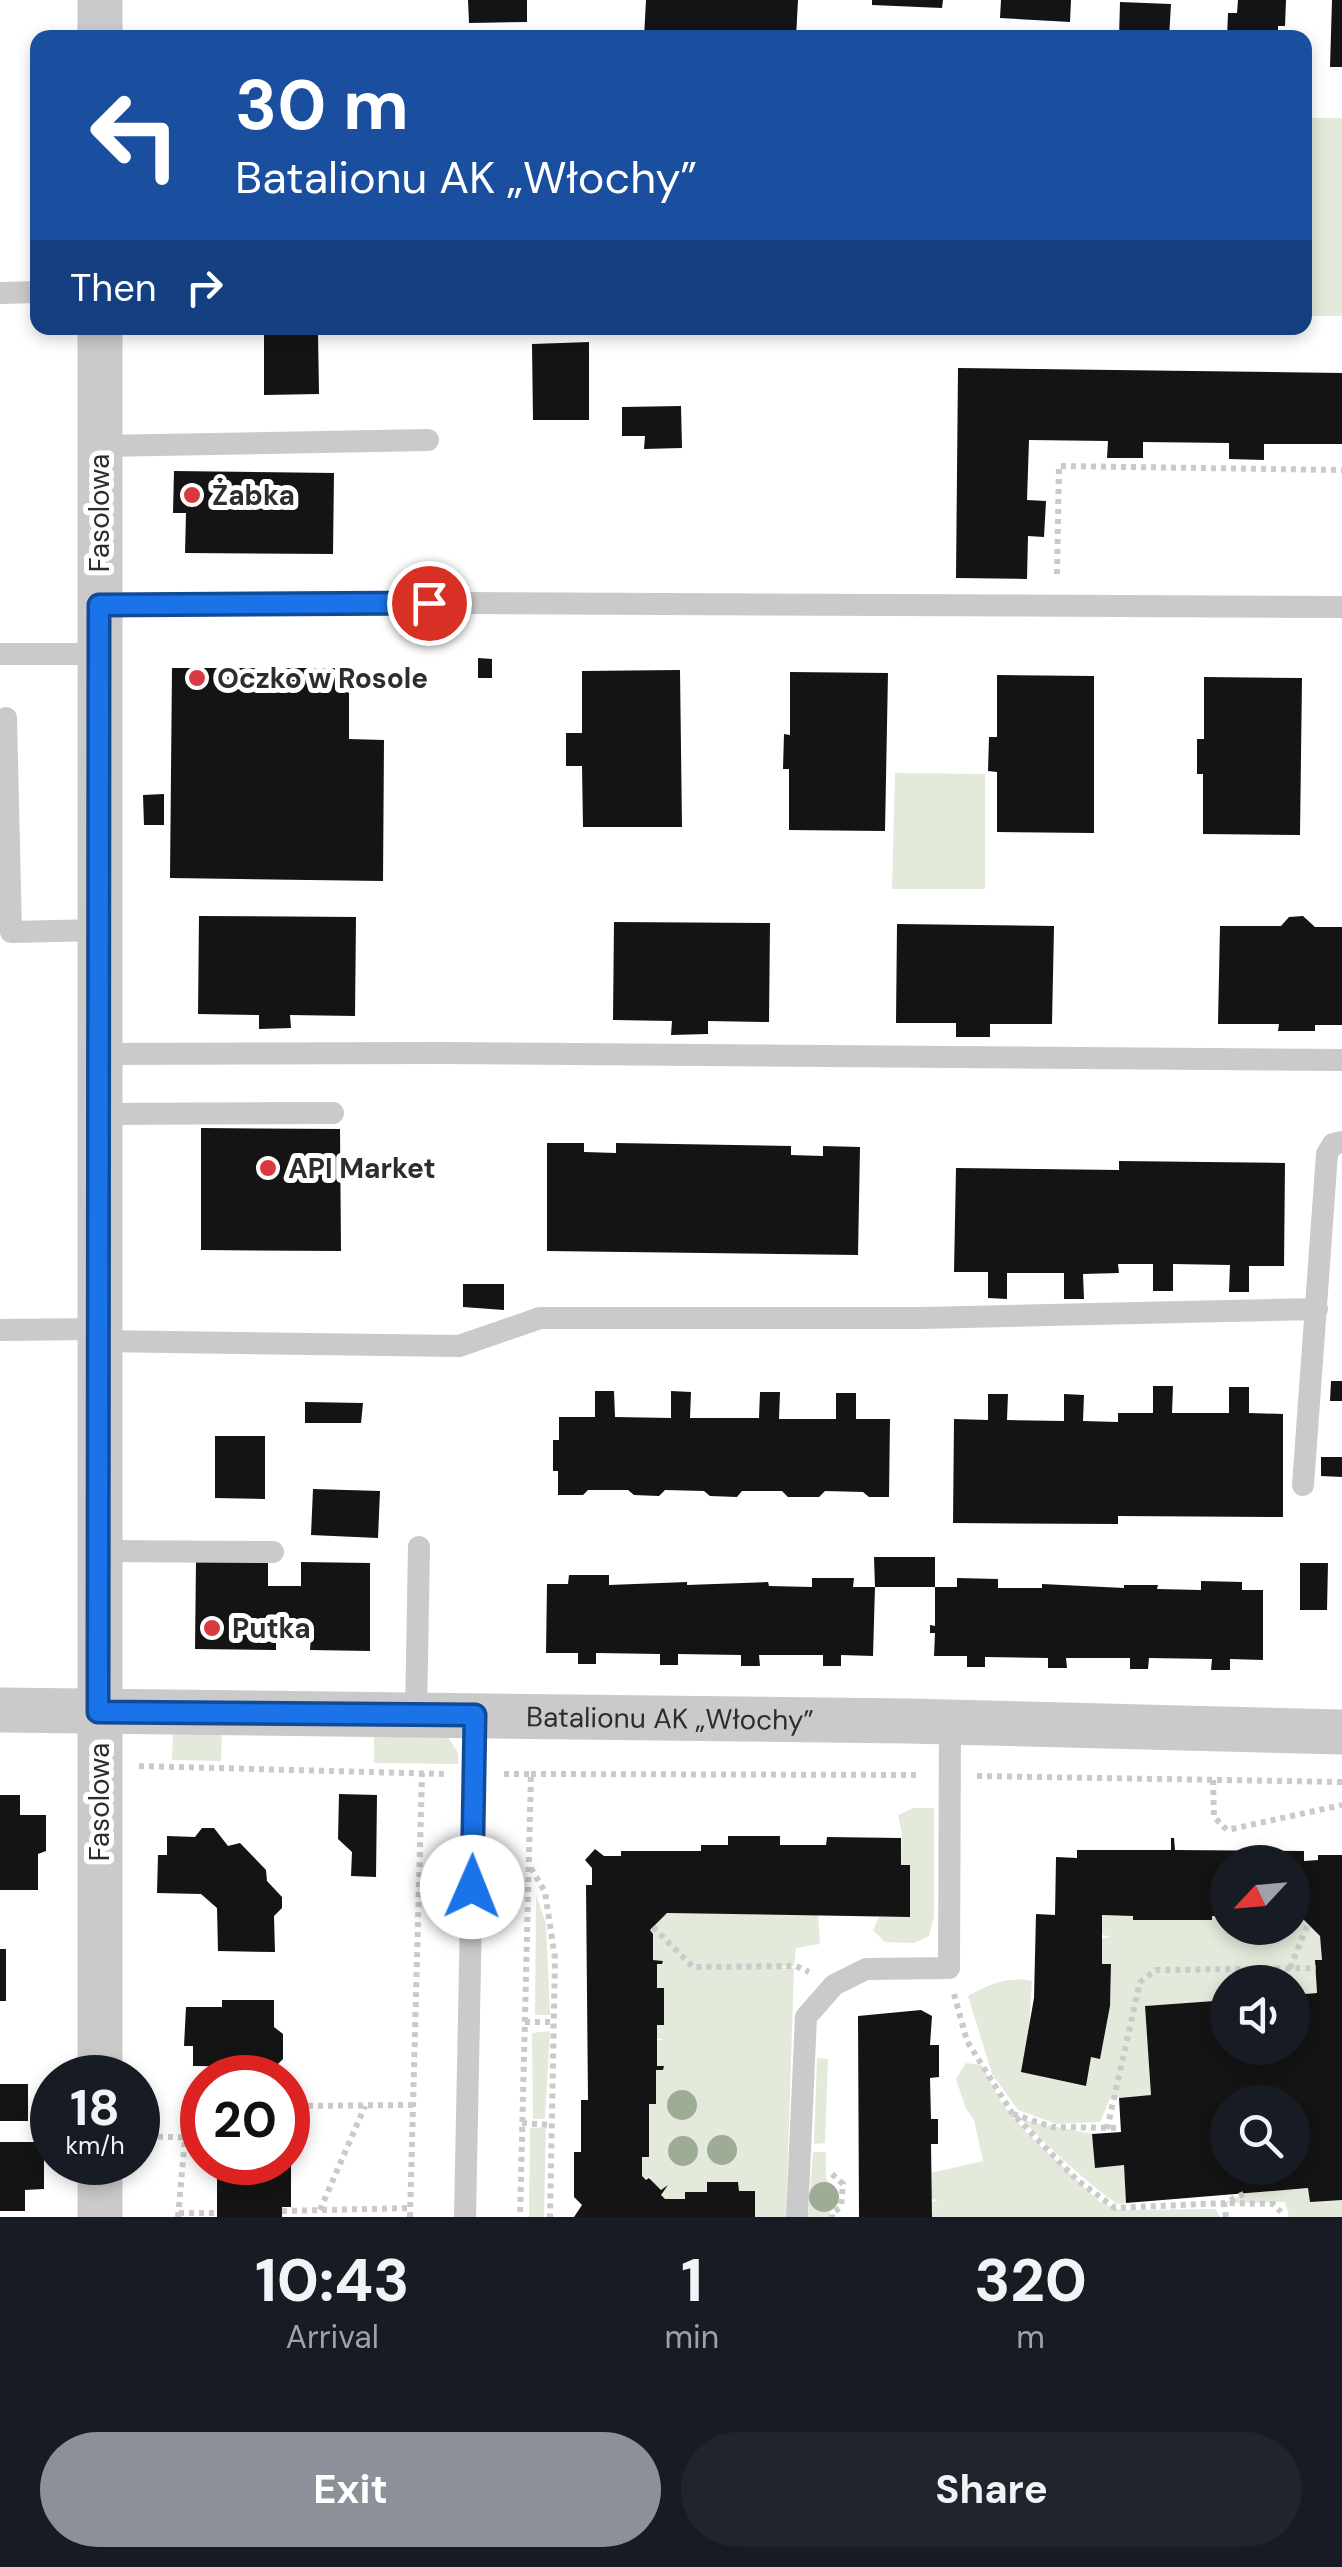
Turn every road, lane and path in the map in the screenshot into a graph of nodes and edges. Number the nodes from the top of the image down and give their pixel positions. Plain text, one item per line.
1 (100, 0) edge
2 (100, 30) edge
3 (0, 292) edge
4 (30, 292) edge
5 (100, 335) edge
6 (428, 440) dead end
7 (100, 446) junction
8 (1342, 470) edge
9 (99, 605) junction
10 (1057, 605) junction
11 (1342, 607) edge
12 (0, 654) edge
13 (99, 654) junction
14 (6, 718) dead end
15 (4, 861) edge
16 (99, 930) junction
17 (99, 1054) junction
18 (1342, 1060) edge
19 (332, 1113) dead end
20 (99, 1114) junction
21 (1342, 1142) edge
22 (1317, 1308) junction
23 (0, 1330) edge
24 (99, 1335) junction
25 (1303, 1485) dead end
26 (418, 1547) dead end
27 (99, 1551) junction
28 (273, 1552) dead end
29 (0, 1710) edge
30 (98, 1712) junction
31 (416, 1714) junction
32 (475, 1715) junction
33 (950, 1724) junction
34 (1342, 1732) edge
35 (422, 1773) dead end
36 (1213, 1780) dead end
37 (1342, 1805) edge
38 (529, 1864) dead end
39 (949, 1968) junction
40 (1310, 1968) edge
41 (1316, 1968) dead end
42 (1210, 1969) edge
43 (525, 2022) dead end
44 (554, 2022) junction
45 (100, 2055) edge
46 (413, 2105) junction
47 (310, 2106) edge
48 (364, 2106) junction
49 (1012, 2114) junction
50 (522, 2124) dead end
51 (552, 2124) junction
52 (1120, 2128) dead end
53 (1107, 2129) junction
54 (100, 2185) edge
55 (181, 2185) edge
56 (1246, 2193) dead end
57 (1224, 2204) junction
58 (320, 2210) junction
59 (282, 2212) dead end
60 (1281, 2212) dead end
61 (217, 2213) dead end
62 (410, 2213) edge
63 (178, 2215) edge
64 (100, 2217) edge
65 (465, 2217) edge
66 (550, 2217) edge
67 (797, 2217) edge
68 (1226, 2217) edge

1 - 2 street
3 - 4 lane
5 - 7 street, Fasolowa
6 - 7 lane
7 - 9 street, Fasolowa
8 - 10 path
9 - 10 lane
9 - 13 street, Fasolowa
10 - 11 lane
12 - 13 lane
13 - 16 street, Fasolowa
14 - 15 lane
15 - 16 lane
16 - 17 street, Fasolowa
17 - 18 lane
17 - 20 street, Fasolowa
19 - 20 lane
20 - 24 street, Fasolowa
21 - 22 lane
22 - 24 lane
22 - 25 lane
23 - 24 lane
24 - 27 street, Fasolowa
26 - 31 lane
27 - 28 lane
27 - 30 street, Fasolowa
29 - 30 street, Batalionu AK „Włochy”
30 - 31 street, Batalionu AK „Włochy”
30 - 45 street, Fasolowa
31 - 32 street, Batalionu AK „Włochy”
32 - 33 street, Batalionu AK „Włochy”
32 - 65 lane
33 - 34 street, Batalionu AK „Włochy”
33 - 39 lane
35 - 46 path
36 - 37 path
38 - 44 path
39 - 49 path
39 - 67 lane
40 - 41 path
42 - 53 path
43 - 44 path
44 - 51 path
46 - 48 path
46 - 62 path
47 - 48 path
48 - 58 path
49 - 53 path
49 - 57 path
50 - 51 path
51 - 66 path
52 - 53 path
54 - 64 street
55 - 63 path
56 - 57 path
57 - 60 path
57 - 68 path
58 - 59 path
58 - 62 path
61 - 63 path

